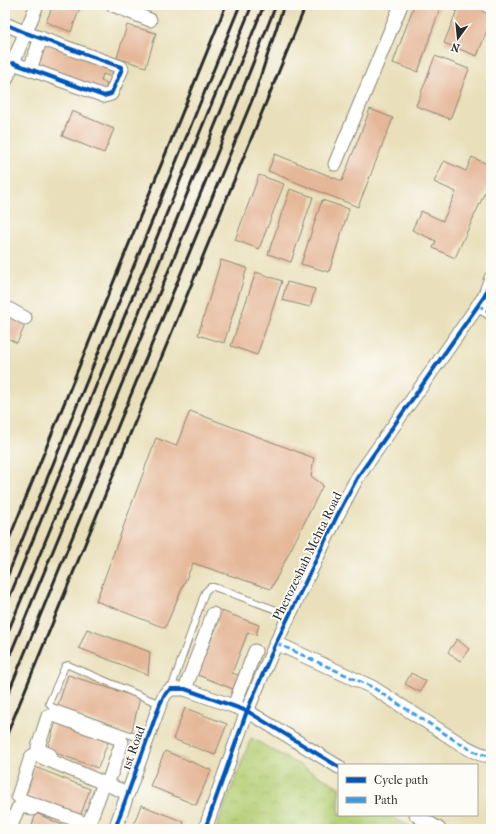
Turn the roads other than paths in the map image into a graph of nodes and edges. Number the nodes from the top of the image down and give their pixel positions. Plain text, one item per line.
1 (37, 5) edge
2 (113, 5) edge
3 (401, 5) edge
4 (486, 5) edge
5 (491, 7) edge
6 (150, 20) dead end
7 (5, 24) edge
8 (26, 33) junction
9 (41, 38) junction
10 (13, 63) junction
11 (30, 69) junction
12 (5, 82) edge
13 (335, 164) dead end
14 (491, 278) edge
15 (478, 305) junction
16 (5, 307) edge
17 (491, 313) edge
18 (25, 318) dead end
19 (213, 614) dead end
20 (290, 615) junction
21 (276, 643) junction
22 (255, 651) dead end
23 (180, 689) junction
24 (160, 704) junction
25 (234, 706) junction
26 (247, 711) junction
27 (147, 741) junction
28 (491, 755) edge
29 (338, 767) edge
30 (107, 780) junction
31 (129, 789) junction
32 (418, 816) edge
33 (10, 829) edge
34 (84, 829) edge
35 (115, 829) edge
36 (205, 829) edge
37 (439, 829) edge

1 - 8 street
2 - 6 street
3 - 13 street
4 - 5 street
7 - 8 street
8 - 9 street
8 - 10 street
9 - 11 street
9 - 11 street
10 - 11 street
10 - 12 street
14 - 15 street, Pherozeshah Mehta Road
15 - 17 street
15 - 20 street, Pherozeshah Mehta Road
16 - 18 street
19 - 23 street, 1st Road
20 - 21 street, Pherozeshah Mehta Road
20 - 23 lane
21 - 26 street, Pherozeshah Mehta Road
21 - 28 street
22 - 25 street
23 - 24 street, 1st Road
23 - 25 street
24 - 27 street, 1st Road
24 - 27 lane
25 - 26 street
26 - 29 street
26 - 36 street, Pherozeshah Mehta Road
27 - 31 street, 1st Road
30 - 30 street
30 - 30 street
30 - 31 street
31 - 35 street, 1st Road
32 - 37 street
33 - 34 street

